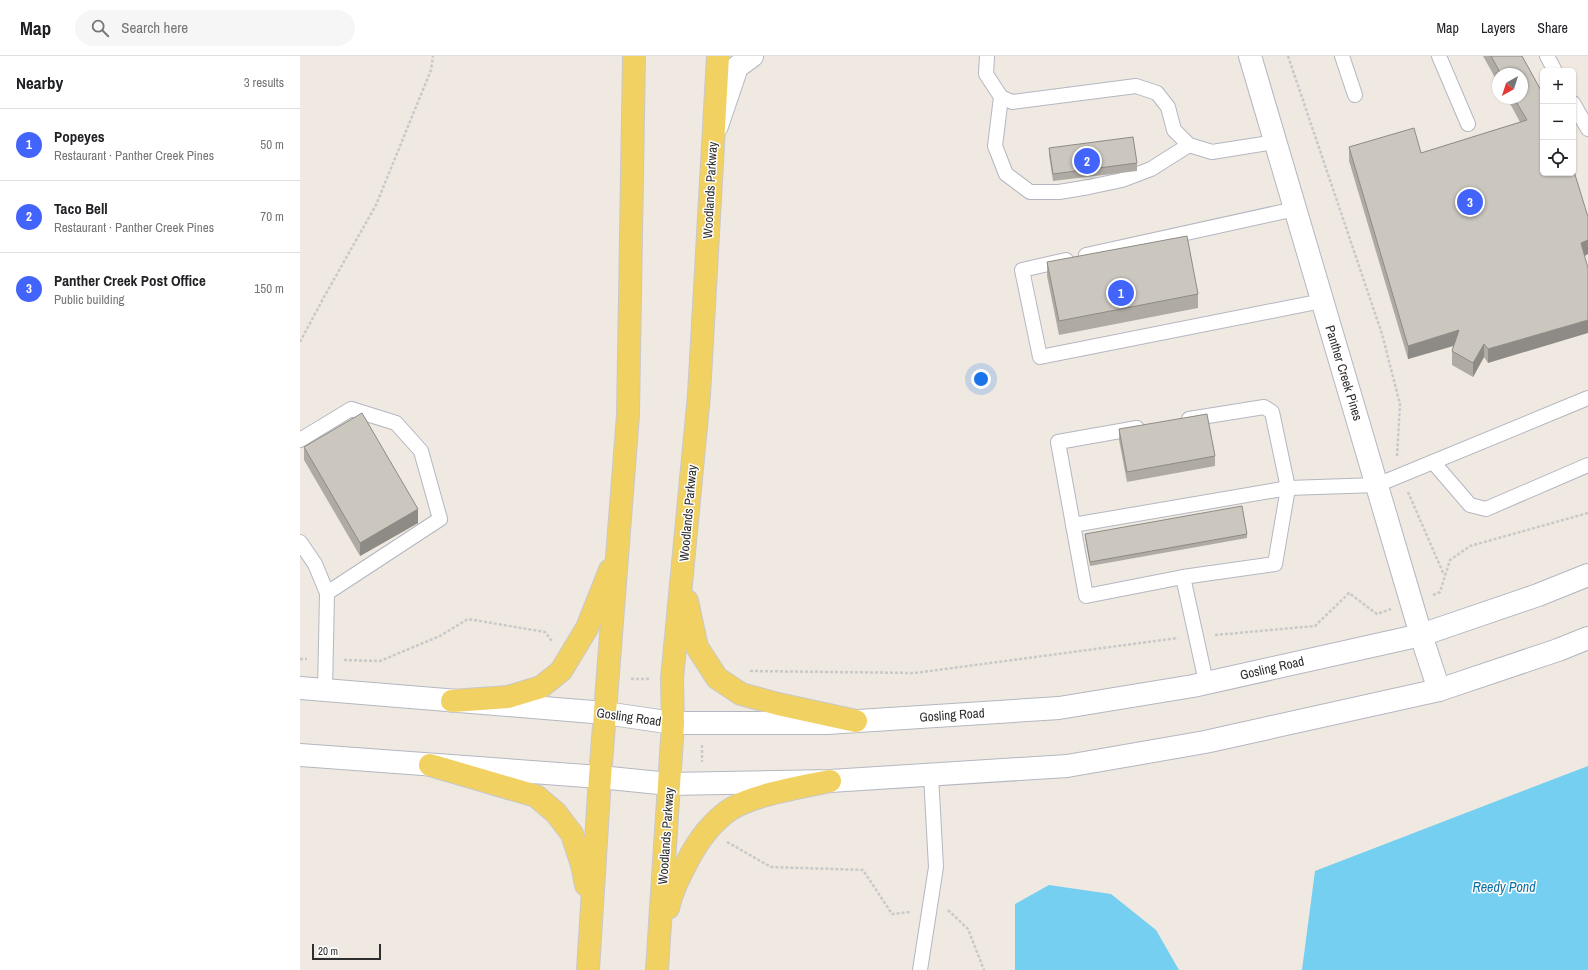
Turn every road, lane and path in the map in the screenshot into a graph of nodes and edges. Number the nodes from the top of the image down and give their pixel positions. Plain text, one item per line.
1 (433, 56) edge
2 (634, 56) edge
3 (718, 56) edge
4 (752, 56) edge
5 (987, 56) edge
6 (1250, 56) edge
7 (1288, 56) edge
8 (1342, 56) edge
9 (1438, 56) edge
10 (1547, 56) edge
11 (1553, 68) edge
12 (1355, 95) dead end
13 (1001, 97) junction
14 (1574, 104) edge
15 (1468, 124) dead end
16 (1588, 129) edge
17 (713, 139) junction
18 (1275, 142) junction
19 (1189, 146) junction
20 (1295, 208) junction
21 (1322, 301) junction
22 (300, 342) edge
23 (1588, 398) edge
24 (1172, 422) edge
25 (1150, 426) edge
26 (300, 440) edge
27 (1433, 462) junction
28 (1588, 465) edge
29 (1402, 475) junction
30 (1377, 485) junction
31 (1288, 488) junction
32 (1588, 513) edge
33 (1073, 525) junction
34 (300, 542) edge
35 (618, 548) junction
36 (682, 572) junction
37 (1588, 575) edge
38 (1444, 576) junction
39 (1184, 577) junction
40 (327, 593) junction
41 (1411, 603) junction
42 (1421, 635) junction
43 (1196, 636) junction
44 (1588, 638) edge
45 (300, 659) edge
46 (325, 660) junction
47 (567, 662) junction
48 (718, 678) junction
49 (609, 679) junction
50 (672, 679) junction
51 (1206, 682) junction
52 (300, 688) edge
53 (1439, 690) junction
54 (326, 691) junction
55 (452, 701) junction
56 (605, 714) junction
57 (856, 722) junction
58 (673, 724) junction
59 (701, 724) junction
60 (300, 755) edge
61 (430, 765) junction
62 (931, 775) junction
63 (600, 777) junction
64 (830, 782) junction
65 (704, 783) junction
66 (669, 784) junction
67 (712, 824) junction
68 (929, 911) junction
69 (591, 918) junction
70 (659, 944) junction
71 (588, 970) edge
72 (657, 970) edge
73 (920, 970) edge
74 (984, 970) edge

1 - 22 path
2 - 35 main road
3 - 17 main road, Woodlands Parkway
4 - 17 main road
5 - 13 lane
6 - 18 main road, Panther Creek Pines
7 - 29 path
8 - 12 lane
9 - 15 lane
10 - 11 lane
13 - 19 lane
13 - 19 lane
14 - 16 lane
17 - 36 main road, Woodlands Parkway
18 - 19 lane
18 - 20 main road, Panther Creek Pines
20 - 21 main road, Panther Creek Pines
20 - 21 lane
21 - 30 main road, Panther Creek Pines
23 - 27 lane
24 - 31 lane
25 - 33 lane
26 - 40 lane
27 - 28 lane
27 - 29 lane
29 - 30 lane
29 - 38 path
30 - 31 lane
30 - 41 main road, Panther Creek Pines
31 - 33 lane
31 - 39 lane
32 - 38 path
33 - 39 lane
34 - 40 lane
35 - 47 main road
35 - 49 main road
36 - 48 main road
36 - 50 main road, Woodlands Parkway
37 - 42 main road, Gosling Road
38 - 41 path
39 - 43 lane
40 - 46 lane
41 - 42 main road, Panther Creek Pines
41 - 43 path
42 - 51 main road, Gosling Road
42 - 53 main road, Panther Creek Pines
43 - 48 path
43 - 51 lane
44 - 53 main road
45 - 46 path
46 - 47 path
46 - 54 lane
47 - 55 main road
48 - 57 main road
49 - 50 path
49 - 56 main road
50 - 58 main road, Woodlands Parkway
51 - 57 main road, Gosling Road
52 - 54 main road, Gosling Road
53 - 62 main road
54 - 55 main road, Gosling Road
55 - 56 main road, Gosling Road
56 - 58 main road, Gosling Road
56 - 63 main road
57 - 59 main road, Gosling Road
58 - 59 main road, Gosling Road
58 - 66 main road, Woodlands Parkway
59 - 65 path
60 - 61 main road
61 - 63 main road
61 - 69 main road
62 - 64 main road
62 - 68 lane
63 - 66 main road
63 - 69 main road
64 - 65 main road
64 - 67 main road
65 - 66 main road
66 - 70 main road, Woodlands Parkway
67 - 68 path
67 - 70 main road
68 - 73 lane
68 - 74 path
69 - 71 main road
70 - 72 main road, Woodlands Parkway

